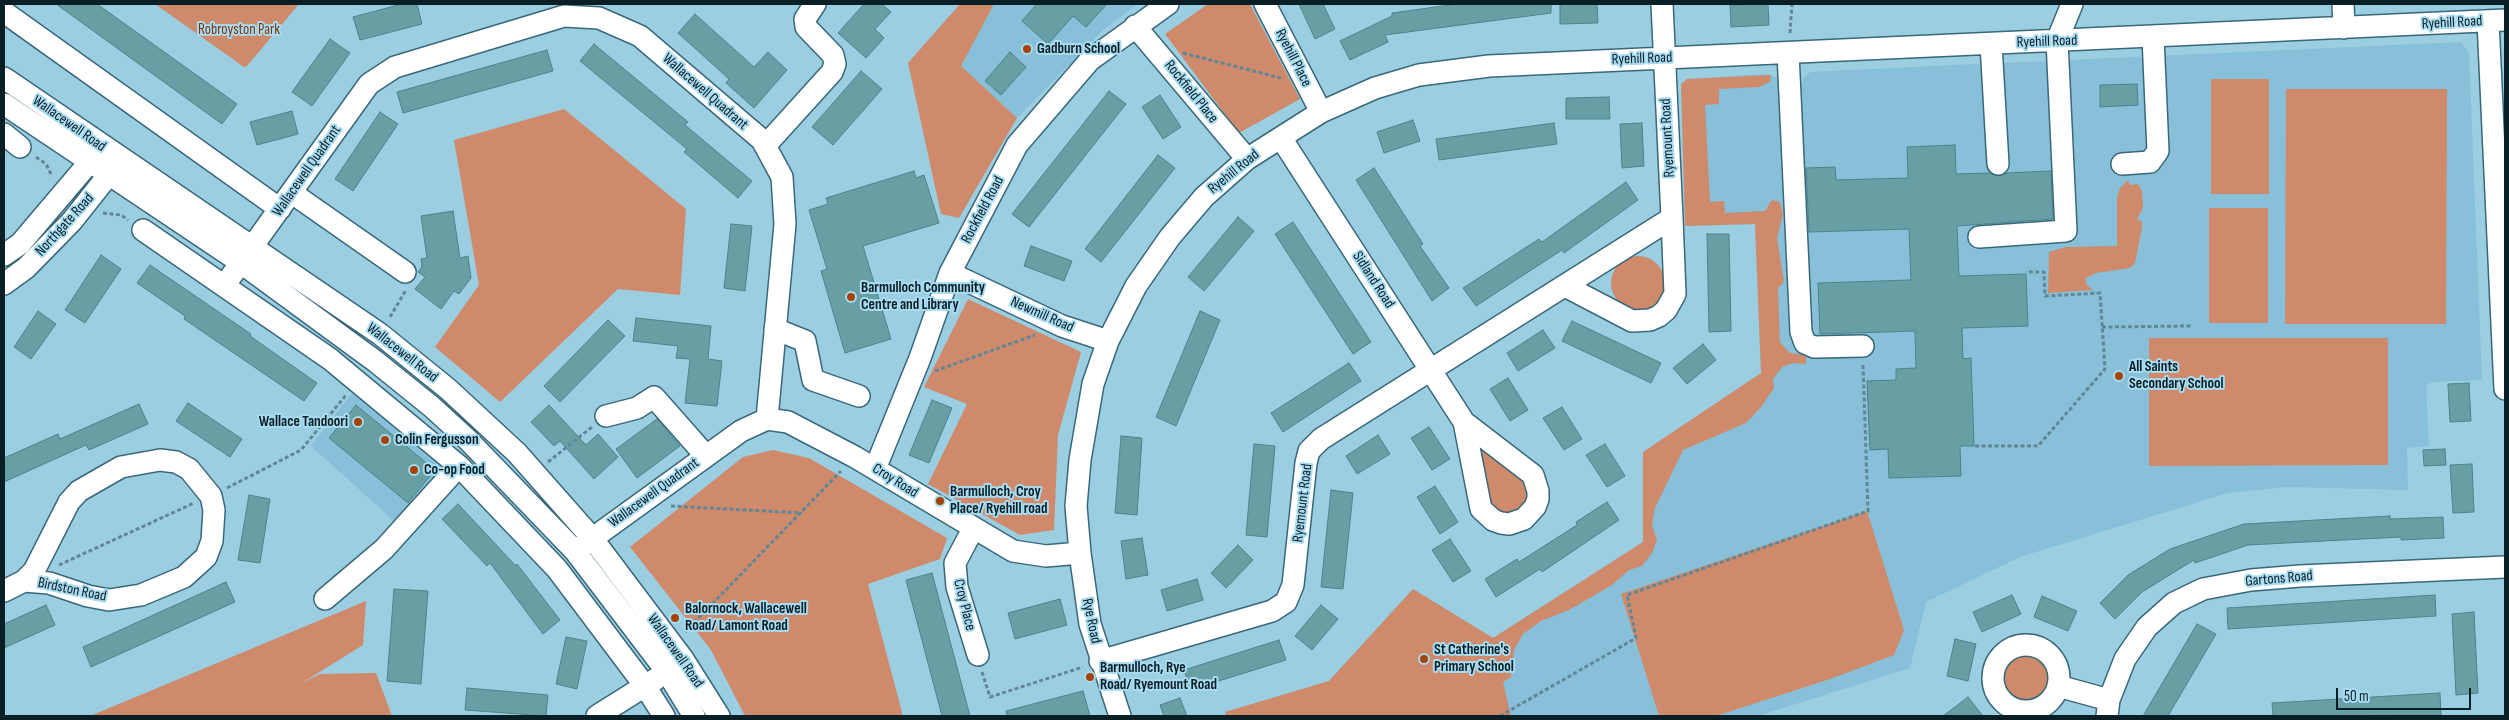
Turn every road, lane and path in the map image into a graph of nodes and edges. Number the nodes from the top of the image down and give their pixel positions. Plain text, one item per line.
1 (815, 4) edge
2 (1168, 4) edge
3 (1265, 4) edge
4 (1662, 4) edge
5 (1792, 4) edge
6 (2072, 4) edge
7 (2343, 4) edge
8 (4, 12) edge
9 (2497, 20) edge
10 (1135, 26) junction
11 (2344, 28) junction
12 (2154, 37) junction
13 (2057, 41) junction
14 (1991, 44) junction
15 (1154, 46) junction
16 (1788, 53) junction
17 (1664, 58) junction
18 (4, 78) edge
19 (1306, 84) junction
20 (4, 104) edge
21 (1321, 112) junction
22 (1281, 138) junction
23 (765, 146) junction
24 (96, 154) junction
25 (1247, 159) junction
26 (1998, 164) dead end
27 (2122, 164) dead end
28 (116, 166) junction
29 (286, 201) junction
30 (2501, 209) edge
31 (1672, 218) junction
32 (143, 230) dead end
33 (1978, 237) dead end
34 (4, 255) edge
35 (246, 255) junction
36 (405, 272) joint
37 (2026, 272) dead end
38 (950, 273) junction
39 (4, 284) edge
40 (224, 286) junction
41 (1565, 286) junction
42 (1062, 326) junction
43 (2190, 326) dead end
44 (2102, 327) junction
45 (775, 329) junction
46 (380, 334) junction
47 (1108, 341) junction
48 (1863, 346) joint
49 (1431, 372) junction
50 (911, 380) junction
51 (2505, 389) edge
52 (859, 396) dead end
53 (606, 416) joint
54 (767, 420) junction
55 (1464, 422) junction
56 (1975, 446) dead end
57 (541, 455) dead end
58 (706, 456) junction
59 (855, 456) junction
60 (459, 466) junction
61 (875, 468) junction
62 (642, 504) junction
63 (802, 513) junction
64 (972, 529) junction
65 (592, 538) junction
66 (575, 551) junction
67 (1080, 553) junction
68 (2505, 567) edge
69 (24, 581) junction
70 (4, 591) edge
71 (325, 599) dead end
72 (978, 655) joint
73 (674, 659) junction
74 (1100, 661) junction
75 (645, 686) junction
76 (2058, 686) dead end
77 (2108, 708) edge
78 (597, 716) edge
79 (664, 716) edge
80 (694, 716) edge
81 (719, 716) edge
82 (1120, 716) edge
83 (1500, 716) edge

1 - 23 street
2 - 10 street, Rockfield Road
3 - 19 street, Ryehill Place
4 - 17 street
5 - 16 path
6 - 13 street
7 - 11 street
8 - 29 street
9 - 11 street, Ryehill Road
9 - 30 street
10 - 15 street, Rockfield Place
10 - 38 street, Rockfield Road
11 - 12 street, Ryehill Road
12 - 13 street, Ryehill Road
12 - 27 street
13 - 14 street, Ryehill Road
13 - 33 street
14 - 16 street, Ryehill Road
14 - 26 street
15 - 19 path
15 - 25 street, Rockfield Place
16 - 17 street, Ryehill Road
16 - 48 street
17 - 21 street, Ryehill Road
17 - 31 street, Ryemount Road
18 - 24 street, Wallacewell Road
19 - 21 street, Ryehill Place
20 - 24 street, Wallacewell Road
21 - 22 street, Ryehill Road
22 - 25 street, Ryehill Road
22 - 49 street, Sidland Road
23 - 29 street, Wallacewell Quadrant
23 - 45 street, Wallacewell Quadrant
24 - 28 street, Wallacewell Road
24 - 34 street, Northgate Road
25 - 47 street, Ryehill Road
28 - 35 street, Wallacewell Road
28 - 39 street, Northgate Road
29 - 35 street, Wallacewell Quadrant
29 - 36 street
30 - 51 street
31 - 41 street, Ryemount Road
31 - 41 street, Ryemount Road
32 - 40 street
35 - 40 street
35 - 46 street, Wallacewell Road
35 - 66 street, Wallacewell Road
36 - 46 path
37 - 44 path
38 - 42 street, Newmill Road
38 - 50 street, Rockfield Road
40 - 60 street
41 - 49 street, Ryemount Road
42 - 47 street, Newmill Road
42 - 50 path
43 - 44 path
44 - 56 path
45 - 52 street
45 - 54 street, Wallacewell Quadrant
46 - 65 street, Wallacewell Road
47 - 67 street, Ryehill Road
48 - 83 path
49 - 55 street, Sidland Road
49 - 74 street, Ryemount Road
50 - 61 street, Rockfield Road
53 - 57 path
53 - 58 street
54 - 58 street, Wallacewell Quadrant
54 - 59 street, Croy Road
55 - 55 street, Sidland Road
58 - 62 street, Wallacewell Quadrant
59 - 61 street, Croy Road
59 - 63 path
60 - 71 street
60 - 75 street
61 - 64 street, Croy Road
62 - 63 path
62 - 65 street, Wallacewell Quadrant
63 - 73 path
64 - 67 street, Croy Road
64 - 72 street, Croy Place
65 - 66 street, Wallacewell Quadrant
65 - 73 street, Wallacewell Road
66 - 73 street, Wallacewell Road
67 - 74 street, Rye Road
68 - 77 street, Gartons Road
69 - 69 street, Birdston Road
69 - 70 street, Birdston Road
72 - 74 path
73 - 75 street
73 - 80 street, Wallacewell Road
73 - 81 street, Wallacewell Road
74 - 82 street, Rye Road
75 - 78 street
75 - 79 street
76 - 77 street, Gartons Road

